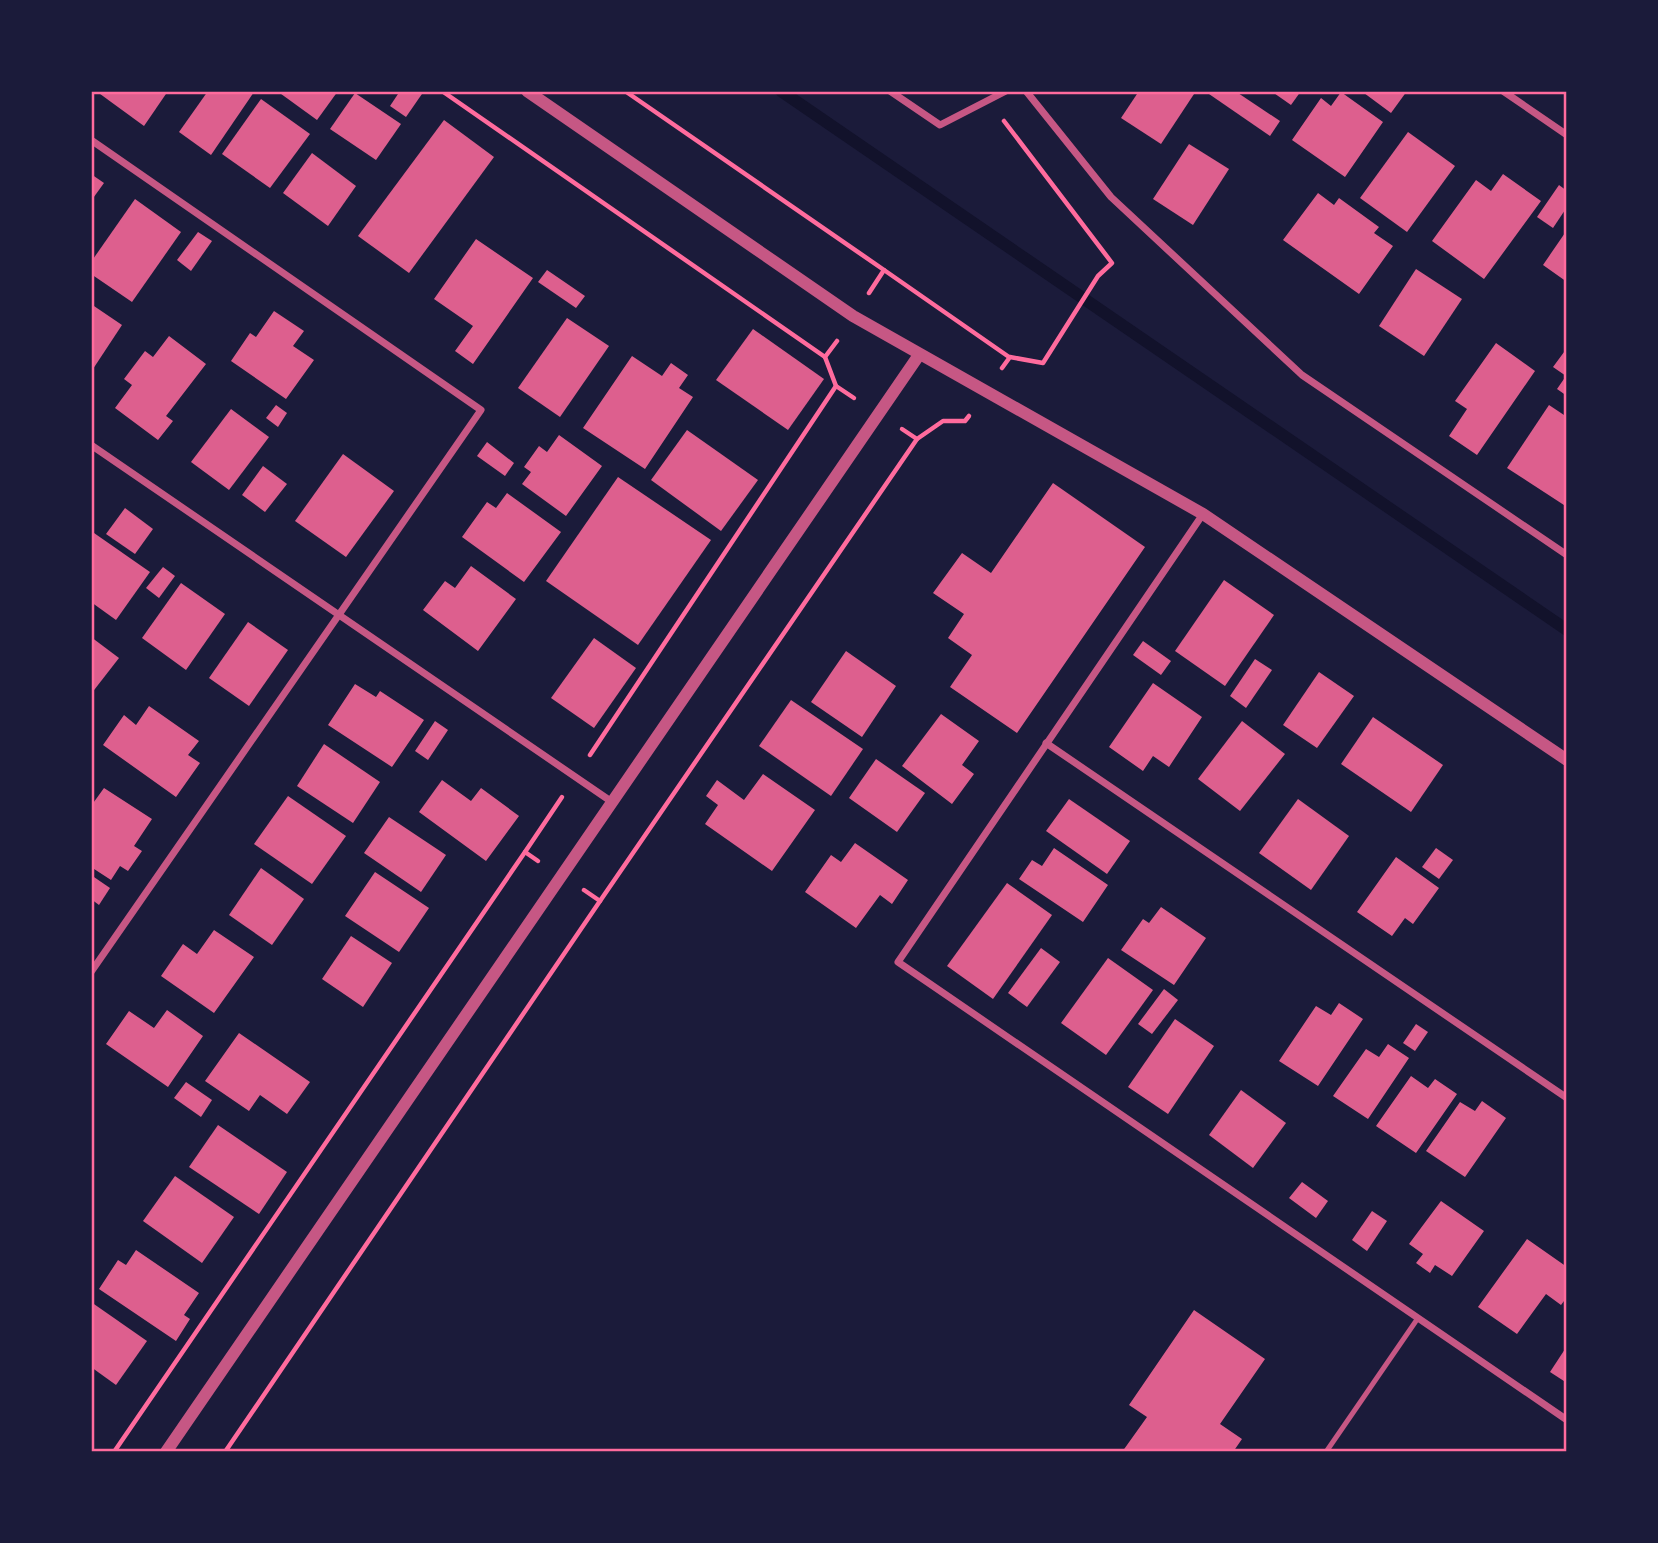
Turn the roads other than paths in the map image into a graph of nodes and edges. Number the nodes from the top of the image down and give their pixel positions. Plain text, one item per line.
1 (527, 91) edge
2 (890, 91) edge
3 (1006, 91) edge
4 (1026, 91) edge
5 (1503, 91) edge
6 (1567, 135) edge
7 (91, 140) edge
8 (919, 355) junction
9 (94, 447) edge
10 (91, 457) edge
11 (1203, 514) junction
12 (1567, 555) edge
13 (337, 614) junction
14 (1045, 743) junction
15 (1567, 760) edge
16 (612, 802) junction
17 (91, 971) edge
18 (1567, 1098) edge
19 (1418, 1318) junction
20 (1567, 1420) edge
21 (166, 1452) edge
22 (1326, 1452) edge

1 - 8 street
2 - 3 street
4 - 12 street
5 - 6 street
7 - 13 street
8 - 11 street
8 - 16 street
9 - 10 street
9 - 13 street
11 - 14 street
11 - 15 street
13 - 16 street
13 - 17 street
14 - 18 street
14 - 19 street
16 - 21 street
19 - 20 street
19 - 22 lane

